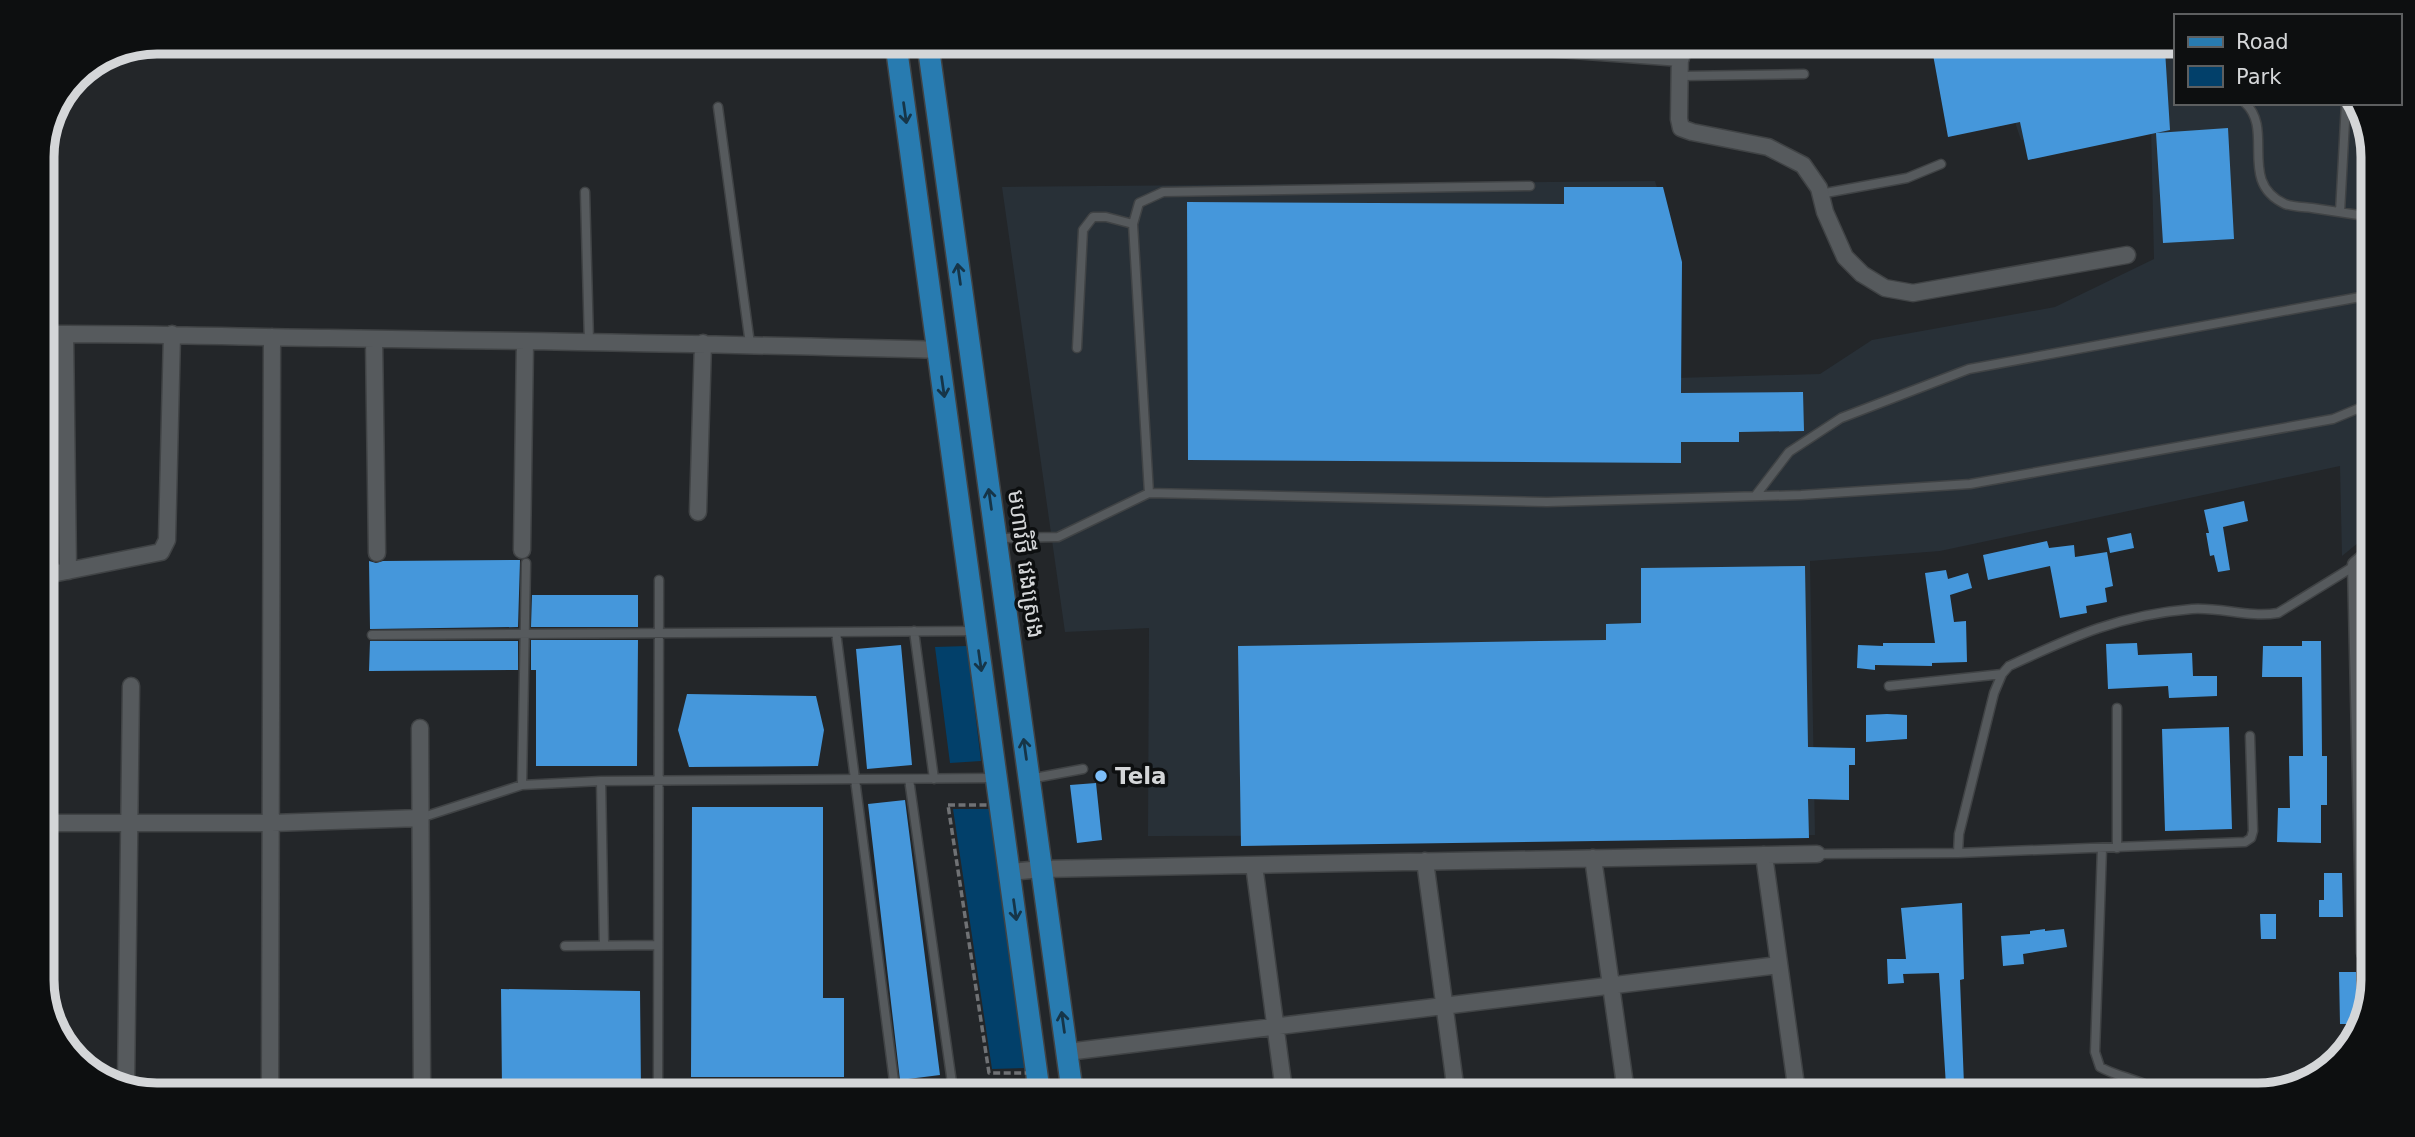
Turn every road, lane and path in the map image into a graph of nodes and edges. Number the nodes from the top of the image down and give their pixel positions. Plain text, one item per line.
1 (897, 54) edge
2 (929, 54) edge
3 (1681, 54) edge
4 (1804, 74) dead end
5 (1681, 76) junction
6 (2248, 105) edge
7 (2346, 105) edge
8 (718, 107) dead end
9 (1941, 164) dead end
10 (1530, 186) dead end
11 (585, 192) dead end
12 (1821, 194) junction
13 (2340, 212) junction
14 (2361, 215) edge
15 (1133, 224) junction
16 (2127, 255) dead end
17 (2361, 297) edge
18 (54, 334) edge
19 (65, 334) junction
20 (172, 334) junction
21 (272, 337) junction
22 (374, 339) junction
23 (525, 341) junction
24 (589, 342) junction
25 (703, 343) junction
26 (750, 344) junction
27 (1077, 348) dead end
28 (938, 350) junction
29 (2361, 407) edge
30 (1150, 493) junction
31 (1756, 495) junction
32 (698, 512) dead end
33 (996, 538) junction
34 (964, 543) junction
35 (377, 553) dead end
36 (524, 556) joint
37 (2361, 561) edge
38 (2356, 565) junction
39 (68, 570) junction
40 (54, 573) edge
41 (659, 580) dead end
42 (914, 631) junction
43 (976, 631) junction
44 (836, 632) junction
45 (659, 633) junction
46 (524, 634) junction
47 (372, 635) dead end
48 (2002, 674) junction
49 (131, 686) dead end
50 (1889, 686) dead end
51 (2117, 708) dead end
52 (421, 728) dead end
53 (2250, 736) dead end
54 (1083, 769) dead end
55 (996, 778) junction
56 (855, 779) junction
57 (909, 779) junction
58 (934, 779) junction
59 (1029, 779) junction
60 (601, 781) junction
61 (659, 781) junction
62 (2361, 781) edge
63 (522, 785) junction
64 (993, 805) joint
65 (420, 818) junction
66 (130, 823) junction
67 (272, 823) junction
68 (54, 824) edge
69 (2102, 848) junction
70 (2117, 848) junction
71 (1958, 853) junction
72 (1817, 854) joint
73 (1764, 855) junction
74 (1593, 858) junction
75 (1424, 862) junction
76 (1254, 865) junction
77 (1041, 869) junction
78 (1010, 872) junction
79 (658, 944) junction
80 (565, 946) dead end
81 (604, 946) junction
82 (1779, 965) junction
83 (1611, 985) junction
84 (1444, 1006) junction
85 (1276, 1026) junction
86 (1067, 1052) junction
87 (126, 1078) edge
88 (270, 1083) edge
89 (422, 1083) edge
90 (657, 1083) edge
91 (894, 1083) edge
92 (952, 1083) edge
93 (1038, 1083) edge
94 (1071, 1083) edge
95 (1283, 1083) edge
96 (1455, 1083) edge
97 (1625, 1083) edge
98 (1796, 1083) edge
99 (2147, 1083) edge

1 -> 28 main road
33 -> 2 main road, មហាវិថី វេងស្រេង
3 - 5 street
4 - 5 lane
5 - 12 street
6 - 13 lane
7 - 13 lane
8 - 26 lane
9 - 12 lane
10 - 15 lane
11 - 24 lane
12 - 16 street
13 - 14 lane
15 - 27 lane
15 - 30 lane
17 - 31 lane
18 - 19 street
19 - 20 street
19 - 39 street
20 - 21 street
20 - 39 street
21 - 22 street
21 - 67 street
22 - 23 street
22 - 35 street
23 - 24 street
23 - 36 street
24 - 25 street
25 - 26 street
25 - 32 street
26 - 28 street
28 -> 34 main road
29 - 31 lane
30 - 31 lane
30 - 33 lane
33 - 34 main road
59 -> 33 main road, មហាវិថី វេងស្រេង
34 - 43 main road
36 - 46 lane
37 - 38 street
38 - 48 lane
38 - 62 street
39 - 40 street
41 - 45 lane
42 - 43 lane
42 - 44 lane
42 - 58 lane
43 -> 55 main road
44 - 45 lane
44 - 56 lane
45 - 46 lane
45 - 61 lane
46 - 47 lane
46 - 63 lane
48 - 50 lane
48 - 71 lane
49 - 66 street
51 - 70 lane
52 - 65 street
53 - 70 lane
54 - 59 lane
55 - 58 lane
55 - 78 main road
56 - 57 lane
56 - 61 lane
56 - 91 lane
57 - 58 lane
57 - 92 lane
59 - 77 main road, មហាវិថី វេងស្រេង
60 - 61 lane
60 - 63 lane
60 - 81 lane
61 - 79 lane
63 - 65 lane
64 - 64 path
65 - 67 street
65 - 89 street
66 - 67 street
66 - 68 street
66 - 87 street
67 - 88 street
69 - 70 lane
69 - 71 lane
69 - 99 lane
71 - 72 lane
72 - 73 street
73 - 74 street
73 - 82 street
74 - 75 street
74 - 83 street
75 - 76 street
75 - 84 street
76 - 77 street
76 - 85 street
77 - 78 street
86 -> 77 main road, មហាវិថី វេងស្រេង
78 -> 93 main road
79 - 81 lane
79 - 90 lane
80 - 81 lane
82 - 83 street
82 - 98 street
83 - 84 street
83 - 97 street
84 - 85 street
84 - 96 street
85 - 86 street
85 - 95 street
86 - 94 main road, មហាវិថី វេងស្រេង

